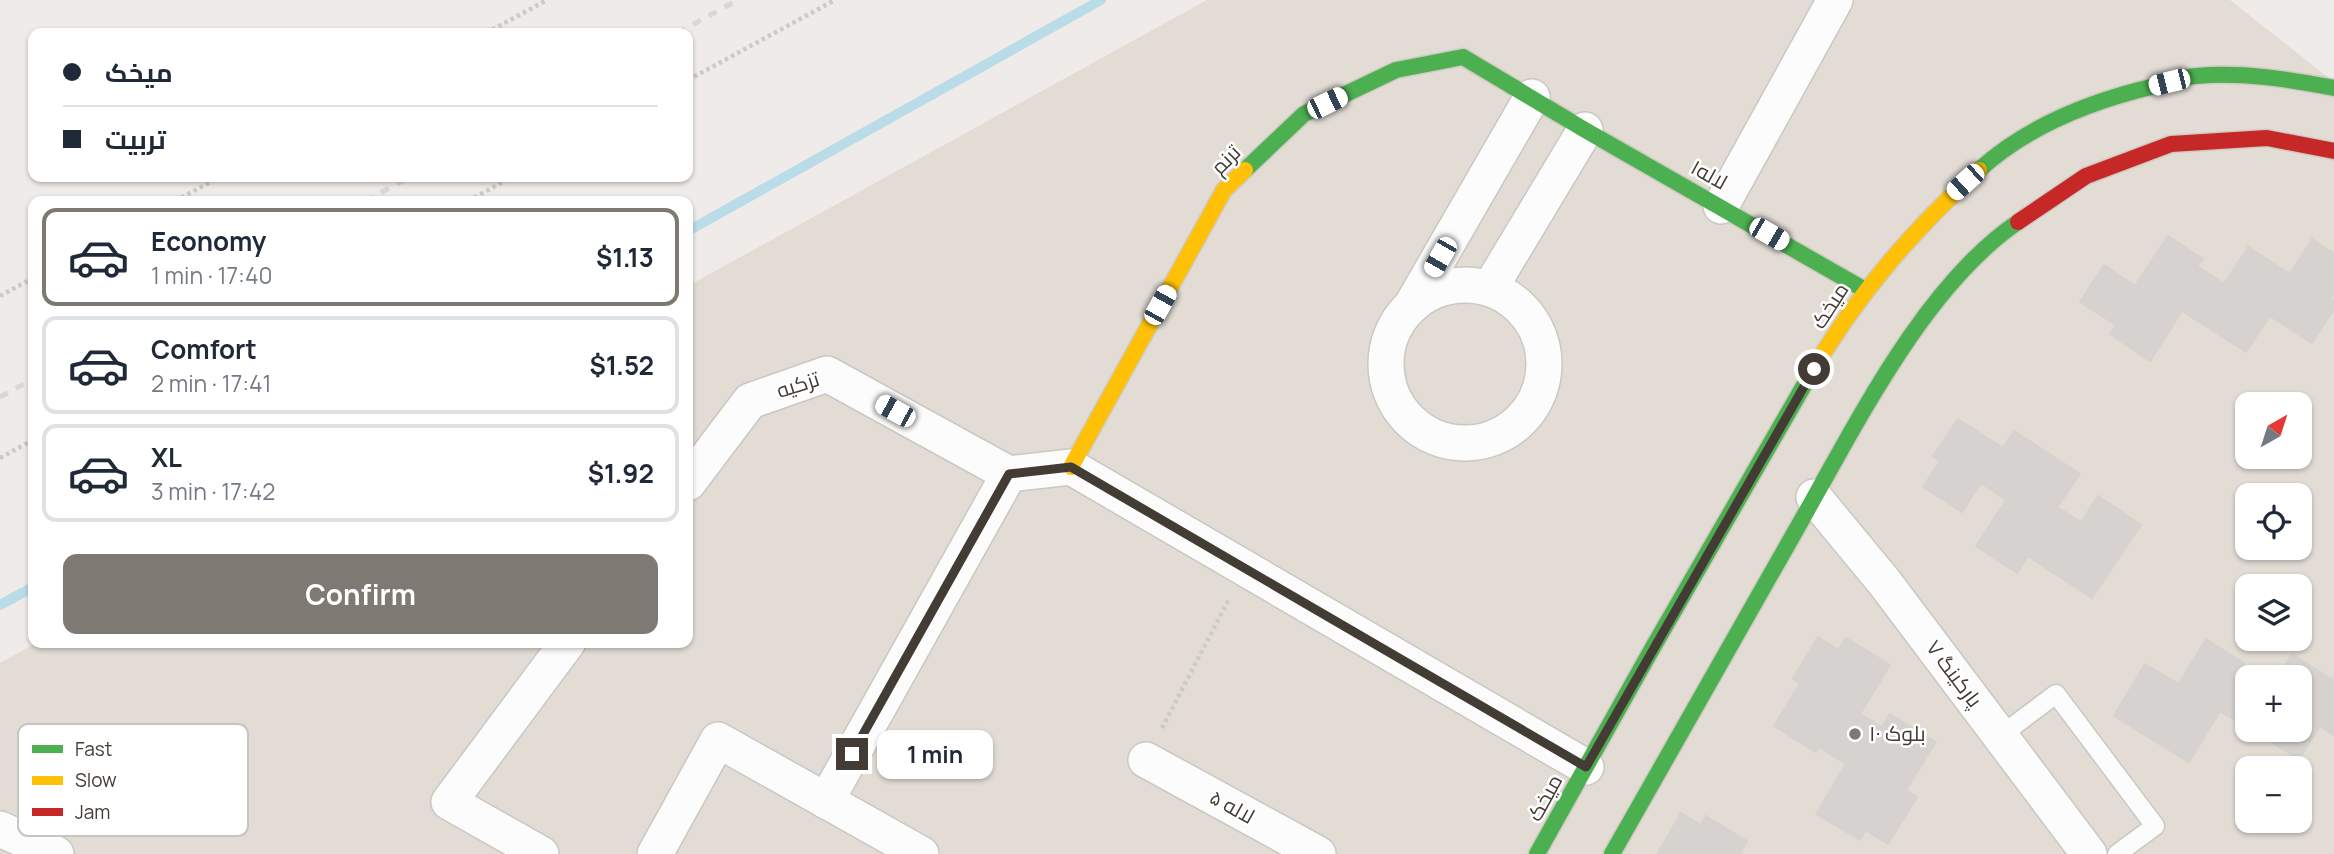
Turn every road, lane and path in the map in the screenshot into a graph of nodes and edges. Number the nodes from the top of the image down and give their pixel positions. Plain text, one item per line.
1 (547, 0) edge
2 (835, 0) edge
3 (1835, 0) edge
4 (494, 28) edge
5 (693, 77) edge
6 (2334, 88) edge
7 (1532, 97) junction
8 (1586, 130) junction
9 (2334, 151) edge
10 (210, 182) edge
11 (503, 182) edge
12 (184, 196) edge
13 (477, 196) edge
14 (1721, 206) junction
15 (28, 281) edge
16 (1490, 288) junction
17 (1865, 290) junction
18 (0, 296) edge
19 (1413, 303) junction
20 (28, 443) edge
21 (0, 458) edge
22 (1071, 467) junction
23 (1009, 474) junction
24 (693, 476) edge
25 (1814, 497) junction
26 (1245, 568) junction
27 (564, 648) edge
28 (2000, 736) junction
29 (1146, 760) joint
30 (1586, 767) junction
31 (826, 801) junction
32 (0, 829) edge
33 (495, 843) edge
34 (56, 854) edge
35 (541, 854) edge
36 (655, 854) edge
37 (921, 854) edge
38 (1318, 854) edge
39 (1538, 854) edge
40 (1612, 854) edge
41 (2089, 854) edge
42 (2118, 854) edge

1 - 4 path
2 - 5 path
3 - 14 street
6 - 17 street, میخک
7 - 8 street, لاله۱
7 - 19 street
7 - 22 street, ترنم
8 - 14 street, لاله۱
8 - 16 street
9 - 25 street
10 - 12 path
11 - 13 path
14 - 17 street, لاله۱
15 - 18 path
16 - 19 street
16 - 19 street
17 - 30 street, میخک
20 - 21 path
22 - 23 street
22 - 26 street
23 - 24 street, تزکیه
23 - 31 street
25 - 28 street, پارکینگ ۷
25 - 40 street
26 - 29 path
26 - 30 street
27 - 33 street
28 - 41 street, پارکینگ ۷
28 - 42 lane
29 - 38 street, لاله ۵
30 - 39 street, میخک
31 - 36 street
31 - 37 street
32 - 34 street
33 - 35 street

